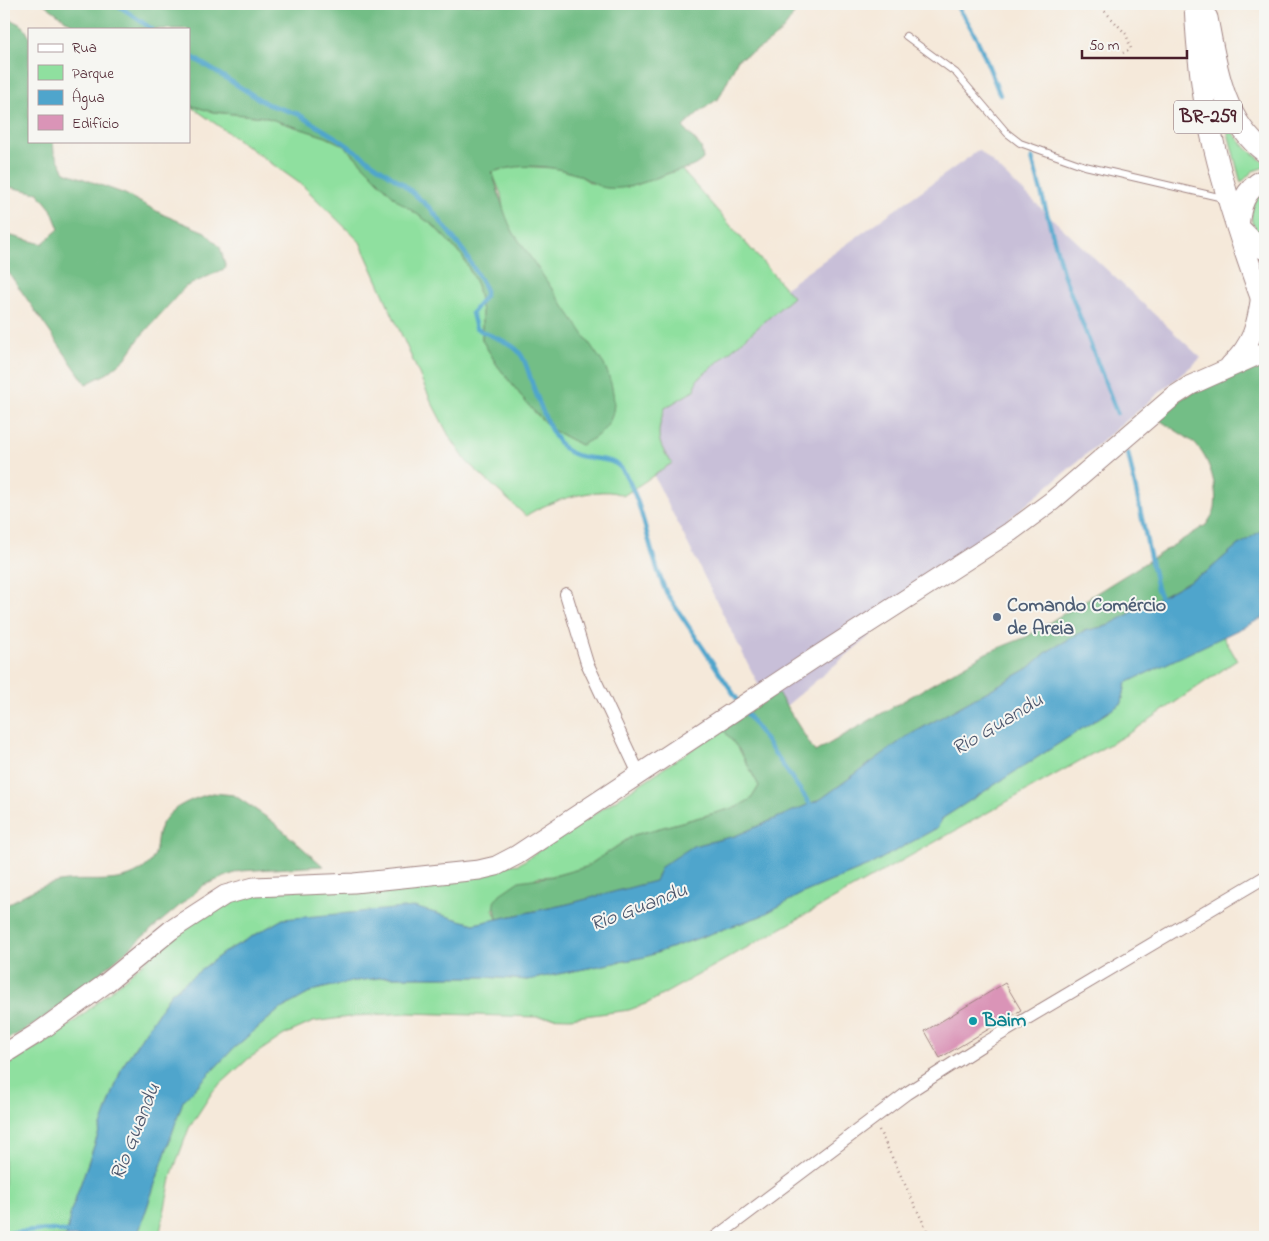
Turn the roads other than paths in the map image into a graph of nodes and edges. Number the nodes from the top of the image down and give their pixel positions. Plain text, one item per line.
1 (1195, 4) edge
2 (1205, 4) edge
3 (906, 36) dead end
4 (1265, 152) edge
5 (1265, 179) edge
6 (1228, 199) junction
7 (1238, 227) junction
8 (1265, 249) edge
9 (1263, 301) edge
10 (1265, 352) edge
11 (1221, 373) junction
12 (566, 594) dead end
13 (639, 774) junction
14 (1265, 877) edge
15 (4, 1054) edge
16 (716, 1237) edge

1 - 6 highway, BR-259
2 - 4 highway, BR-259
3 - 6 lane
5 - 7 highway
6 - 7 highway, BR-259
7 - 8 highway
7 - 9 highway, BR-259
9 - 11 main road
10 - 11 main road
11 - 13 main road
12 - 13 street
13 - 15 main road
14 - 16 street

